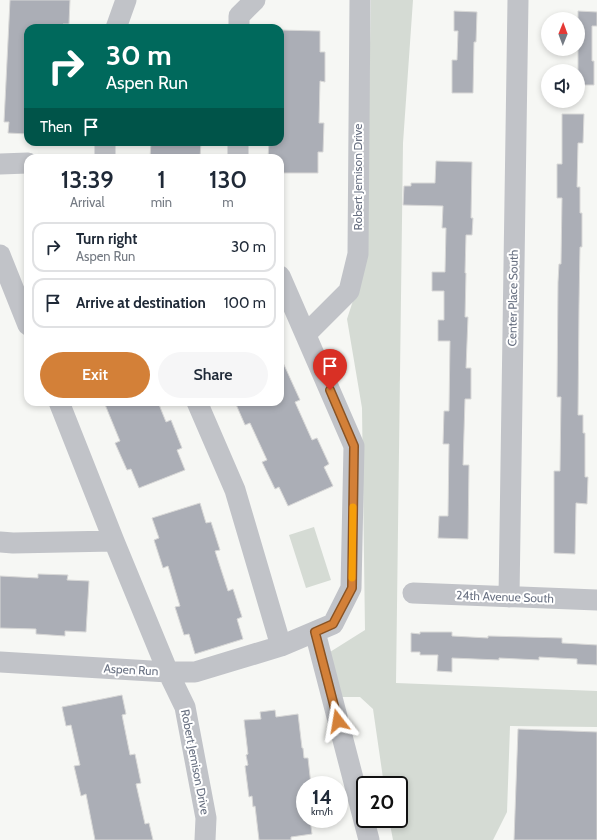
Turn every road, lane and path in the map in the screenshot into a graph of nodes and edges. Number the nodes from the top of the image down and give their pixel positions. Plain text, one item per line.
1 (126, 0) edge
2 (255, 0) edge
3 (360, 0) edge
4 (518, 0) edge
5 (117, 24) edge
6 (239, 24) edge
7 (24, 163) edge
8 (0, 164) edge
9 (0, 255) edge
10 (284, 285) edge
11 (24, 315) edge
12 (306, 334) junction
13 (60, 406) edge
14 (199, 406) edge
15 (114, 541) junction
16 (0, 542) edge
17 (413, 593) dead end
18 (509, 597) junction
19 (597, 600) edge
20 (315, 632) junction
21 (281, 646) junction
22 (0, 662) edge
23 (168, 672) junction
24 (205, 840) edge
25 (369, 840) edge

1 - 5 street
2 - 6 street
3 - 12 street, Robert Jemison Drive
4 - 18 street, Center Place South
7 - 8 street
9 - 11 street
10 - 12 street
12 - 20 street
13 - 15 street, Aspen Run
14 - 21 street
15 - 16 street
15 - 23 street, Aspen Run
17 - 18 street, 24th Avenue South
18 - 19 street, 24th Avenue South
20 - 21 street
20 - 25 street
21 - 23 street
22 - 23 street, Aspen Run
23 - 24 street, Robert Jemison Drive

